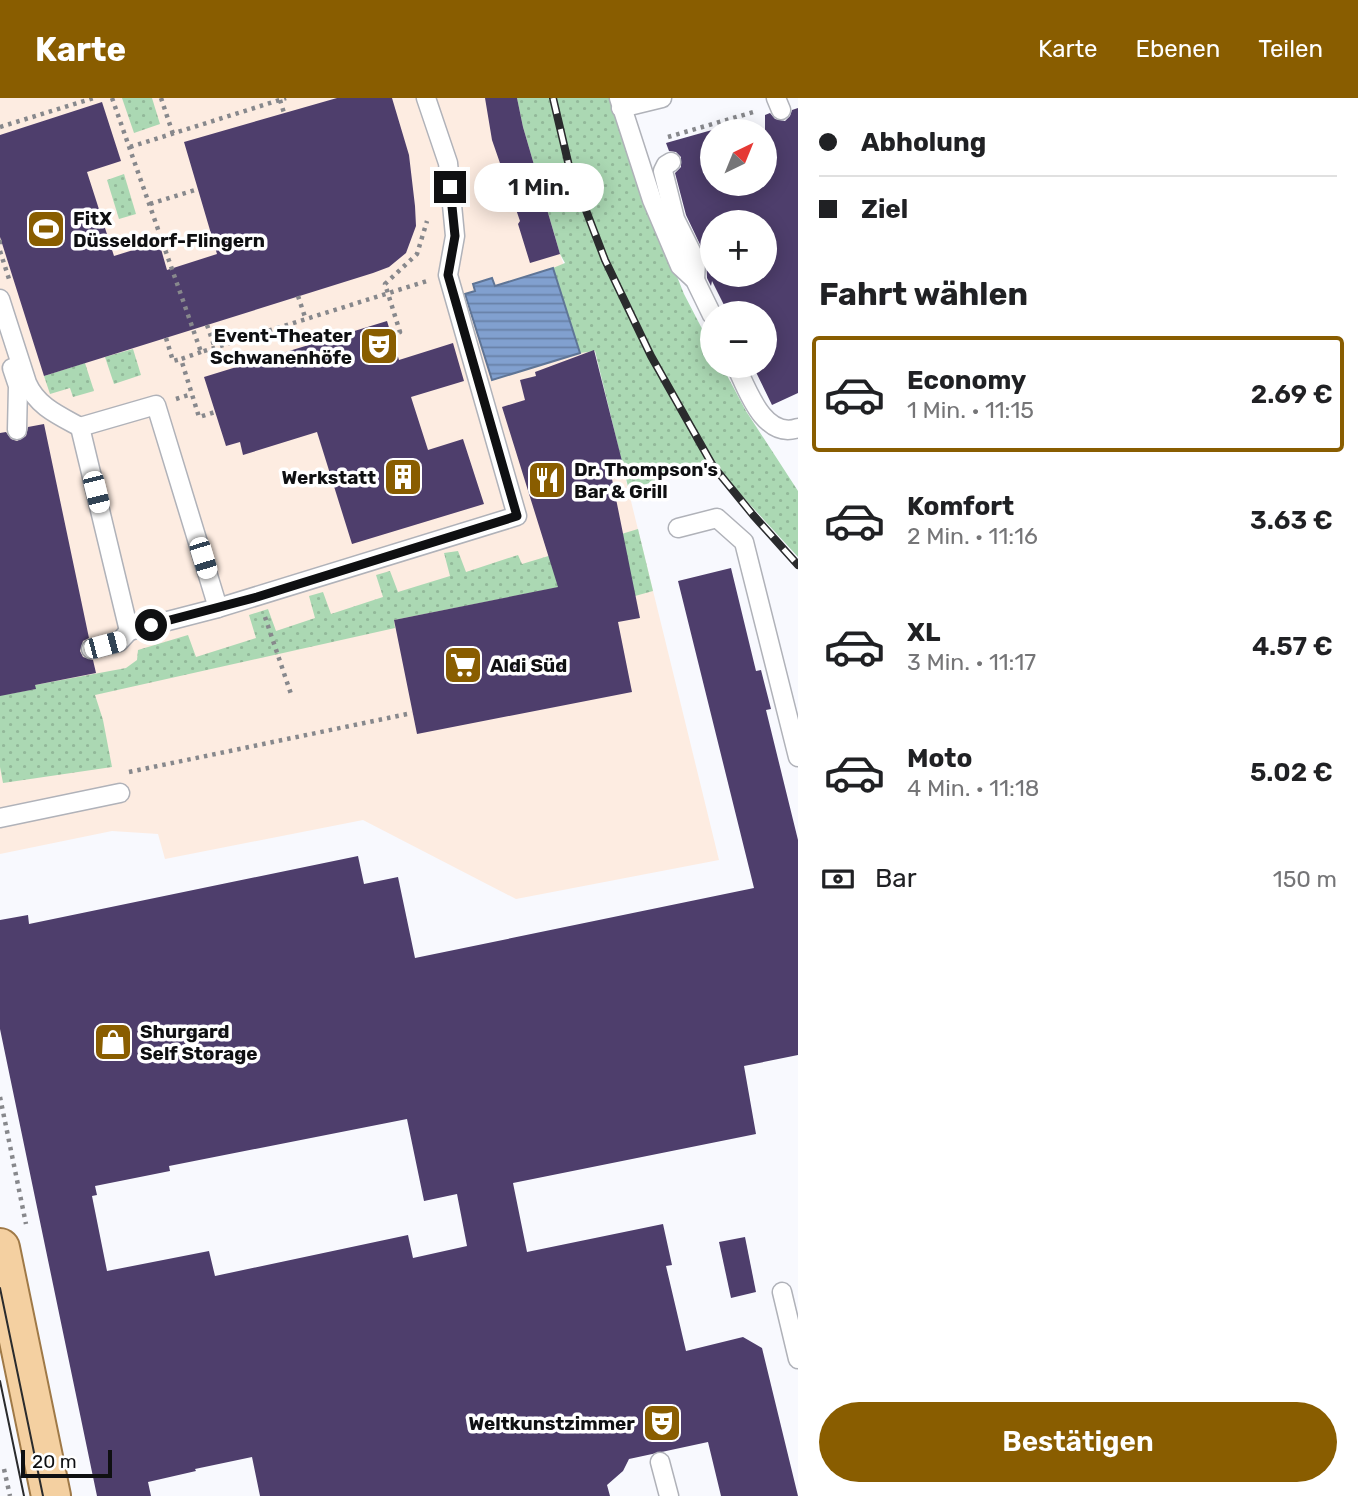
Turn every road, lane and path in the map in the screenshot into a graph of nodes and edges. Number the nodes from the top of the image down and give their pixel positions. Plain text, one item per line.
1 (94, 98) edge
2 (112, 98) edge
3 (161, 98) edge
4 (426, 98) edge
5 (662, 98) edge
6 (283, 99) edge
7 (620, 103) edge
8 (778, 104) edge
9 (284, 113) dead end
10 (0, 127) edge
11 (173, 134) junction
12 (635, 146) junction
13 (130, 147) junction
14 (671, 162) dead end
15 (198, 189) dead end
16 (150, 204) junction
17 (427, 214) dead end
18 (0, 251) edge
19 (695, 280) junction
20 (9, 281) dead end
21 (401, 289) dead end
22 (388, 294) junction
23 (298, 296) dead end
24 (0, 299) edge
25 (705, 301) edge
26 (306, 320) junction
27 (207, 325) dead end
28 (0, 331) edge
29 (391, 335) dead end
30 (166, 338) dead end
31 (215, 348) junction
32 (201, 352) junction
33 (181, 359) junction
34 (742, 378) edge
35 (23, 384) junction
36 (192, 394) junction
37 (178, 399) dead end
38 (215, 412) dead end
39 (80, 427) junction
40 (798, 428) edge
41 (17, 430) dead end
42 (678, 528) dead end
43 (257, 597) junction
44 (218, 608) junction
45 (129, 631) junction
46 (91, 649) dead end
47 (290, 694) dead end
48 (412, 713) dead end
49 (798, 757) edge
50 (127, 772) dead end
51 (120, 793) dead end
52 (0, 818) edge
53 (0, 1248) edge
54 (782, 1293) dead end
55 (798, 1359) edge
56 (660, 1462) dead end
57 (4, 1469) dead end
58 (10, 1496) edge
59 (51, 1496) edge
60 (669, 1496) edge

1 - 10 path
2 - 13 path
3 - 11 path
4 - 43 lane
5 - 7 lane
6 - 9 path
6 - 11 path
7 - 12 lane
8 - 12 path
11 - 13 path
12 - 19 lane
13 - 16 path
14 - 19 lane
15 - 16 path
16 - 32 path
17 - 22 path
18 - 20 path
19 - 25 lane
21 - 22 path
22 - 26 path
22 - 29 path
23 - 26 path
24 - 35 lane
26 - 31 path
27 - 31 path
28 - 35 lane
30 - 33 path
31 - 32 path
32 - 33 path
33 - 36 path
34 - 40 lane
35 - 39 lane
35 - 41 lane
36 - 37 path
36 - 38 path
39 - 44 lane
39 - 45 lane
42 - 49 lane
43 - 44 lane
43 - 47 path
44 - 45 lane
45 - 46 lane
48 - 50 path
51 - 52 lane
53 - 59 main road
54 - 55 lane
56 - 60 lane
57 - 58 path

